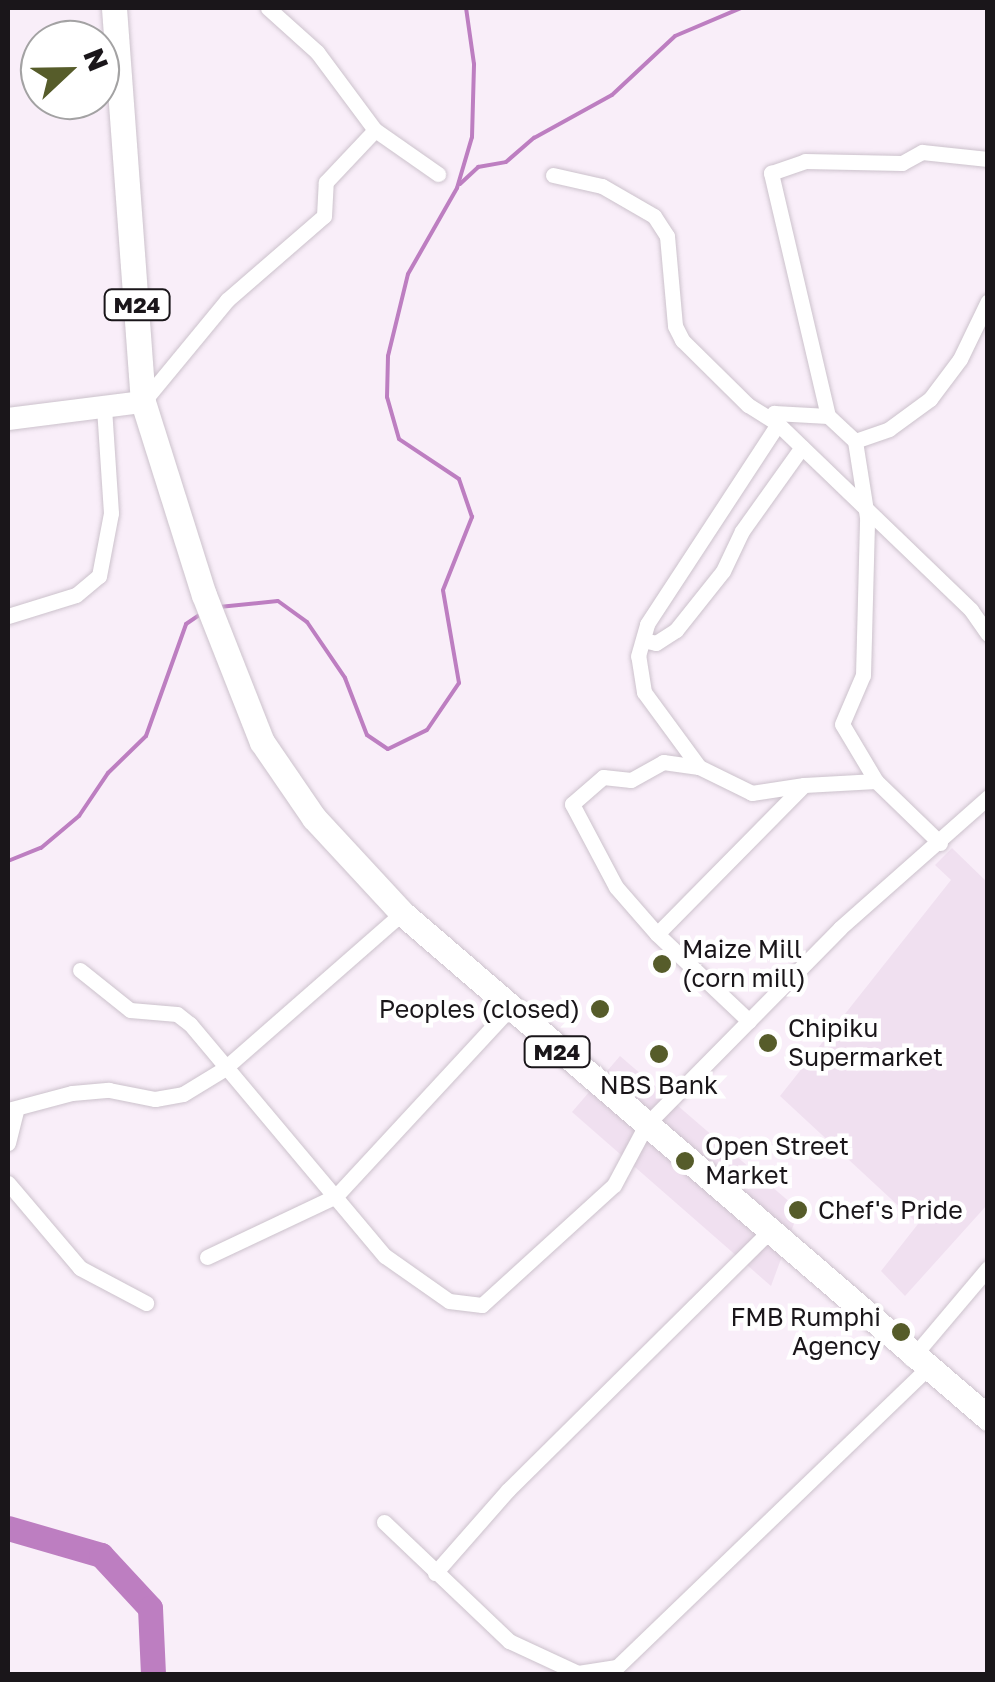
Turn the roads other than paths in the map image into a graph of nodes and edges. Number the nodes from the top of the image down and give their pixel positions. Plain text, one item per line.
1 (114, 8) edge
2 (268, 8) edge
3 (375, 130) junction
4 (988, 159) edge
5 (438, 174) dead end
6 (554, 174) dead end
7 (988, 301) edge
8 (143, 402) junction
9 (104, 408) junction
10 (828, 416) junction
11 (8, 420) edge
12 (778, 424) junction
13 (855, 441) junction
14 (802, 447) junction
15 (867, 517) junction
16 (8, 616) edge
17 (988, 634) edge
18 (642, 640) junction
19 (699, 767) junction
20 (876, 781) junction
21 (804, 785) junction
22 (988, 798) edge
23 (940, 843) junction
24 (402, 913) junction
25 (658, 934) junction
26 (80, 970) dead end
27 (509, 1009) junction
28 (750, 1020) junction
29 (224, 1069) junction
30 (12, 1111) edge
31 (646, 1124) junction
32 (8, 1142) edge
33 (8, 1184) edge
34 (336, 1196) junction
35 (767, 1234) junction
36 (207, 1257) dead end
37 (988, 1268) edge
38 (146, 1303) dead end
39 (918, 1365) junction
40 (988, 1418) edge
41 (384, 1522) dead end
42 (435, 1573) junction

1 - 8 main road, M24
2 - 3 street
3 - 5 street
3 - 8 street
4 - 10 street
6 - 12 street
7 - 13 street
8 - 9 street
8 - 24 main road, M24
9 - 11 street
9 - 16 street
10 - 12 street
10 - 13 street
12 - 14 street
12 - 18 street
13 - 15 street
14 - 15 street
14 - 18 street
15 - 17 street
15 - 20 street
18 - 19 street
19 - 21 street
19 - 25 street
20 - 21 street
20 - 23 street
21 - 25 street
22 - 23 street
23 - 28 street
24 - 27 main road, M24
24 - 29 street
25 - 28 street
26 - 29 street
27 - 31 main road, M24
27 - 34 street
28 - 31 street
29 - 30 street
29 - 34 street
30 - 32 street
31 - 34 street
31 - 35 main road, M24
33 - 38 street
34 - 36 street
35 - 39 main road, M24
35 - 42 street
37 - 39 street
39 - 40 main road, M24
39 - 42 street
41 - 42 street

